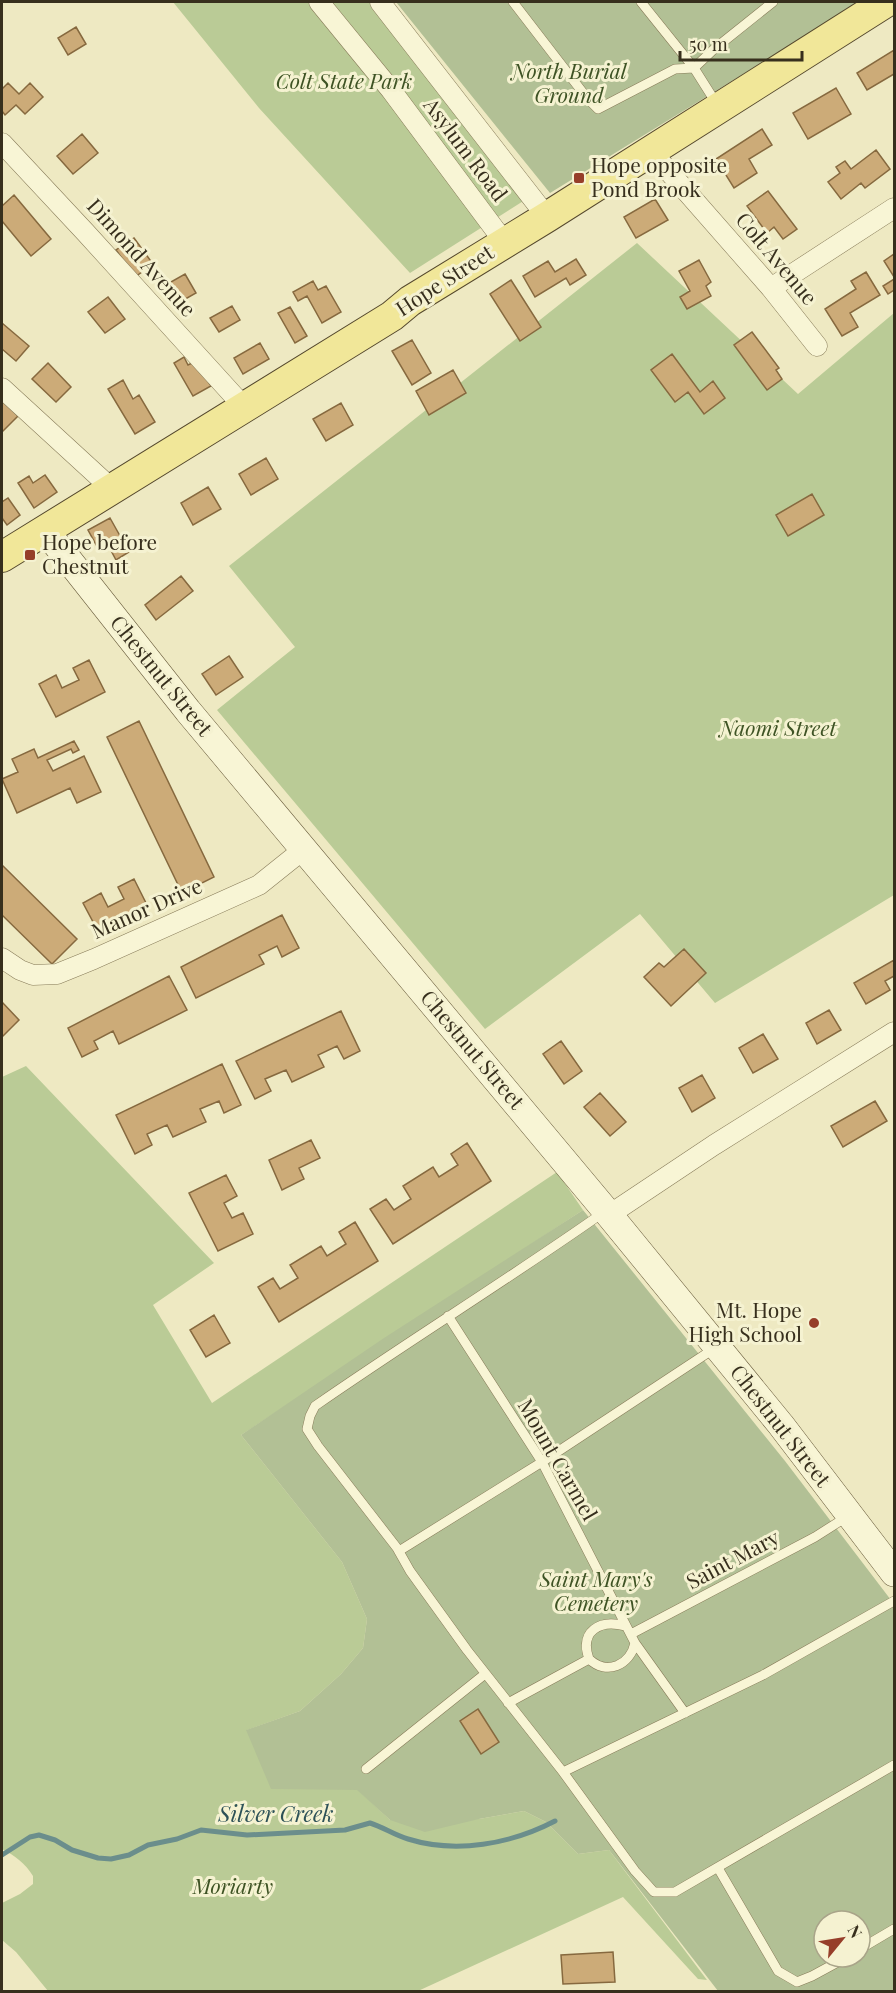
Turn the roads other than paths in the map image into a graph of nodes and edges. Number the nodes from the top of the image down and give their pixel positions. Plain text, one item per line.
1 (319, 2) edge
2 (380, 2) edge
3 (513, 2) edge
4 (641, 2) edge
5 (773, 2) edge
6 (886, 2) edge
7 (694, 68) junction
8 (719, 108) junction
9 (2, 143) edge
10 (650, 150) junction
11 (894, 208) edge
12 (547, 217) junction
13 (505, 243) junction
14 (771, 288) junction
15 (817, 346) dead end
16 (2, 388) edge
17 (244, 407) junction
18 (111, 489) junction
19 (45, 530) junction
20 (2, 557) edge
21 (304, 849) junction
22 (2, 958) edge
23 (894, 1032) edge
24 (608, 1213) junction
25 (448, 1316) junction
26 (717, 1346) junction
27 (542, 1462) junction
28 (850, 1515) junction
29 (399, 1551) junction
30 (894, 1573) edge
31 (894, 1601) edge
32 (625, 1626) junction
33 (633, 1639) junction
34 (589, 1659) junction
35 (485, 1674) junction
36 (508, 1703) junction
37 (685, 1713) junction
38 (894, 1765) edge
39 (366, 1769) dead end
40 (562, 1772) junction
41 (718, 1868) junction
42 (894, 1929) edge
43 (872, 1942) edge
44 (825, 1969) edge

1 - 13 street, Asylum Road
2 - 12 street, Asylum Road
3 - 7 lane
4 - 7 lane
5 - 7 lane
6 - 8 main road, Hope Street
7 - 8 lane
8 - 10 main road, Hope Street
9 - 17 street, Dimond Avenue
10 - 12 main road, Hope Street
10 - 14 street, Colt Avenue
11 - 14 street
12 - 13 main road, Hope Street
13 - 17 main road, Hope Street
14 - 15 street, Colt Avenue
16 - 18 street
17 - 18 main road, Hope Street
18 - 19 main road, Hope Street
19 - 20 main road, Hope Street
19 - 21 street, Chestnut Street
21 - 22 street, Manor Drive
21 - 24 street, Chestnut Street
23 - 24 street
24 - 25 lane
24 - 26 street, Chestnut Street
25 - 27 lane, Mount Carmel
25 - 29 lane
26 - 27 lane
26 - 28 street, Chestnut Street
27 - 29 lane
27 - 32 lane, Mount Carmel
28 - 30 street, Chestnut Street
28 - 33 lane, Saint Mary
29 - 35 lane
31 - 37 lane
32 - 33 lane
32 - 34 lane
33 - 34 lane
33 - 37 lane
34 - 36 lane
35 - 36 lane
35 - 39 lane
36 - 40 lane
37 - 40 lane
38 - 41 lane
40 - 41 lane
41 - 44 lane
42 - 43 lane

